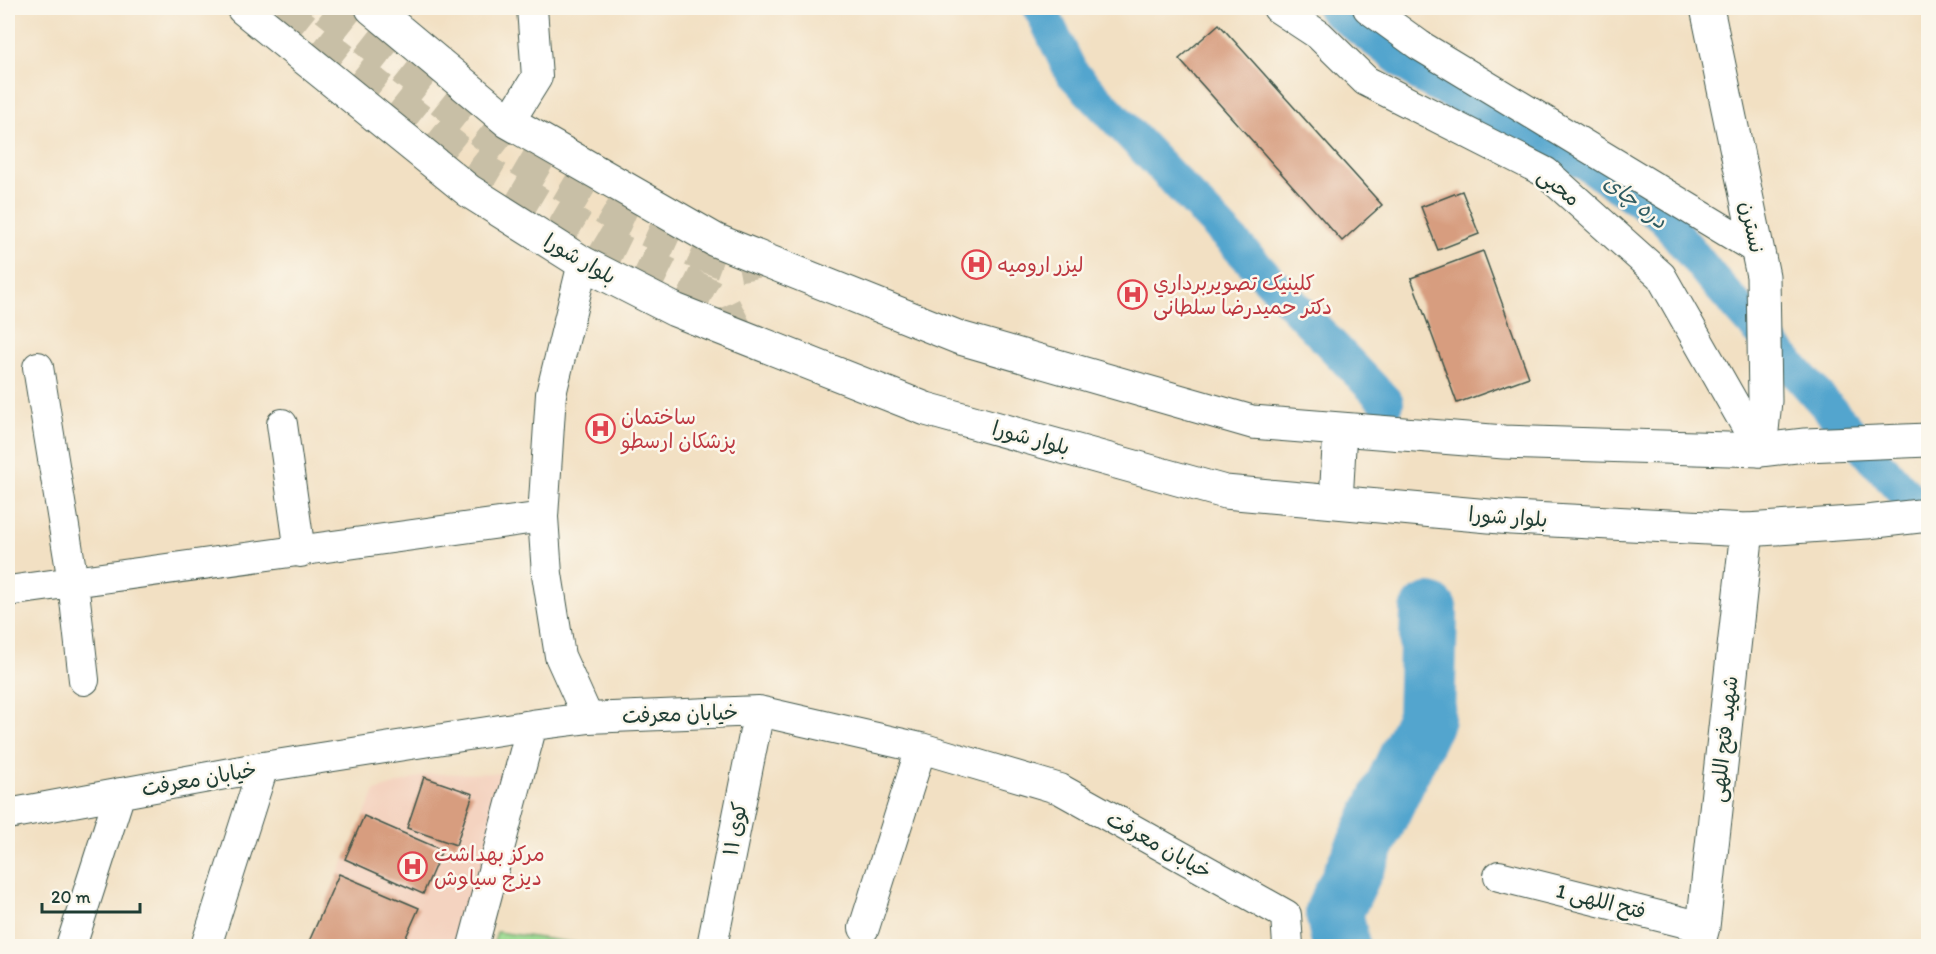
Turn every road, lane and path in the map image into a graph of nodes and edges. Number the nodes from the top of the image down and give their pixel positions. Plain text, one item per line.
1 (243, 8) edge
2 (372, 8) edge
3 (532, 8) edge
4 (1278, 8) edge
5 (1368, 8) edge
6 (1707, 8) edge
7 (509, 122) junction
8 (1759, 262) junction
9 (583, 263) junction
10 (38, 367) dead end
11 (282, 424) dead end
12 (1340, 429) junction
13 (1929, 440) edge
14 (1760, 450) junction
15 (1336, 502) junction
16 (1929, 515) edge
17 (543, 516) junction
18 (1747, 530) junction
19 (300, 552) junction
20 (73, 582) junction
21 (8, 591) edge
22 (84, 680) dead end
23 (759, 711) junction
24 (588, 718) junction
25 (532, 725) junction
26 (921, 748) junction
27 (262, 767) junction
28 (120, 793) junction
29 (8, 814) edge
30 (1499, 876) dead end
31 (864, 928) dead end
32 (1701, 937) edge
33 (71, 946) edge
34 (207, 946) edge
35 (474, 946) edge
36 (712, 946) edge
37 (1288, 946) edge

1 - 9 main road, بلوار شورا
2 - 7 main road
3 - 7 street
4 - 14 street, محبی
5 - 8 street
6 - 8 main road, نسترن
7 - 12 main road
8 - 14 main road, نسترن
9 - 15 main road, بلوار شورا
9 - 17 street
10 - 20 street
11 - 19 street
12 - 14 main road
12 - 15 main road
13 - 14 main road
15 - 18 main road, بلوار شورا
16 - 18 main road, بلوار شورا
17 - 19 street
17 - 24 street
18 - 32 main road, شهید فتح اللهی
19 - 20 street
20 - 21 street
20 - 22 street
23 - 24 street, خیابان معرفت
23 - 26 street, خیابان معرفت
23 - 36 street, کوی ۱۱
24 - 25 street, خیابان معرفت
25 - 27 street, خیابان معرفت
25 - 35 street
26 - 31 street
26 - 37 street, خیابان معرفت
27 - 28 street, خیابان معرفت
27 - 34 street
28 - 29 street, خیابان معرفت
28 - 33 street
30 - 32 street, فتح اللهی 1

